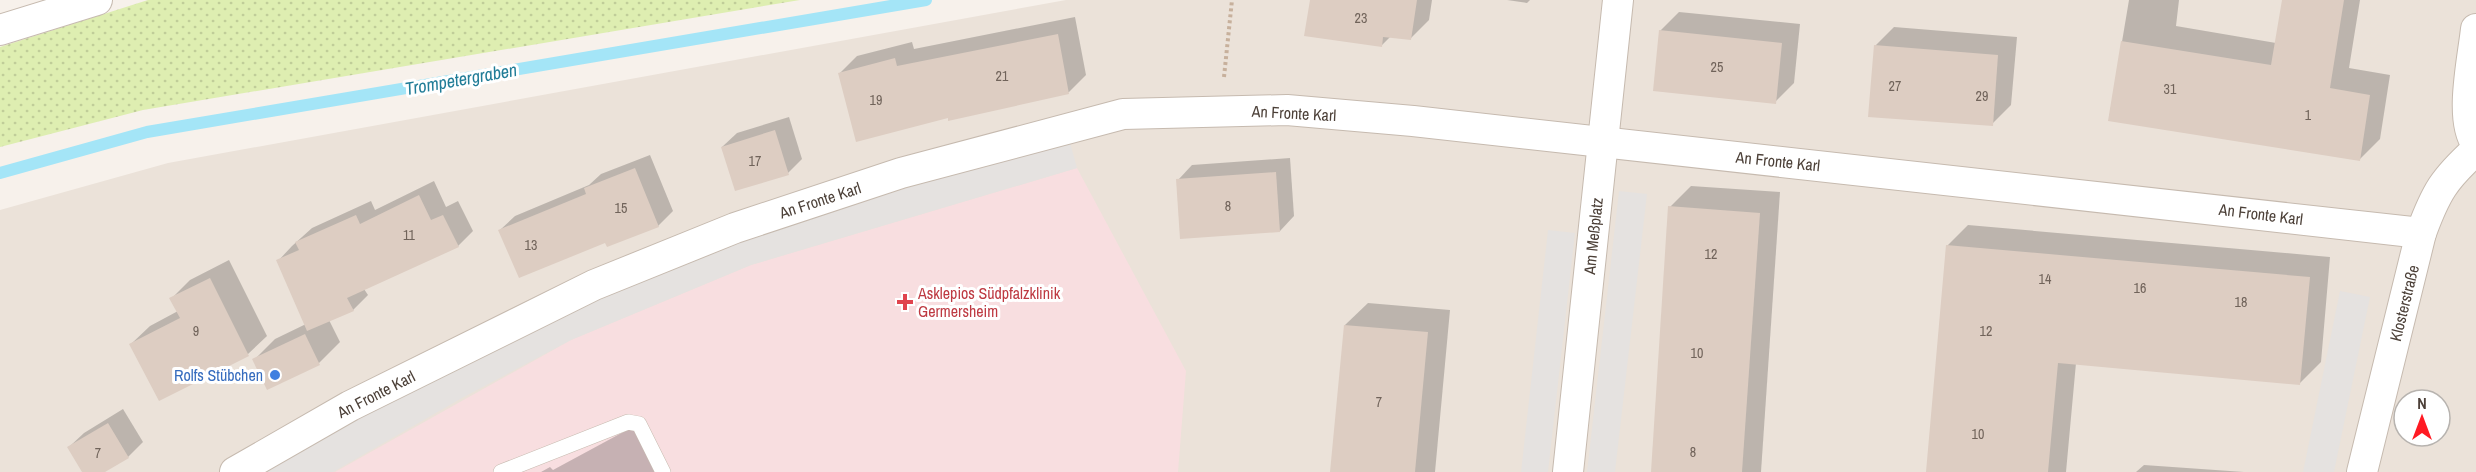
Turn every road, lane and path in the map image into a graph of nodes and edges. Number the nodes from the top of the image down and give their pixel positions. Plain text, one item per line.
1 (97, 0) edge
2 (1232, 0) edge
3 (1618, 0) edge
4 (2476, 29) edge
5 (0, 30) edge
6 (1221, 110) junction
7 (1604, 142) junction
8 (2476, 143) edge
9 (2476, 150) edge
10 (2421, 233) junction
11 (659, 465) edge
12 (235, 472) edge
13 (501, 472) edge
14 (671, 472) edge
15 (1568, 472) edge
16 (2362, 472) edge

1 - 5 street
2 - 6 path
3 - 7 street, Am Meßplatz
4 - 8 street
6 - 7 street, An Fronte Karl
6 - 12 street, An Fronte Karl
7 - 10 street, An Fronte Karl
7 - 15 street, Am Meßplatz
9 - 10 street, Klosterstraße
10 - 16 street, Klosterstraße
11 - 13 lane
11 - 14 lane

